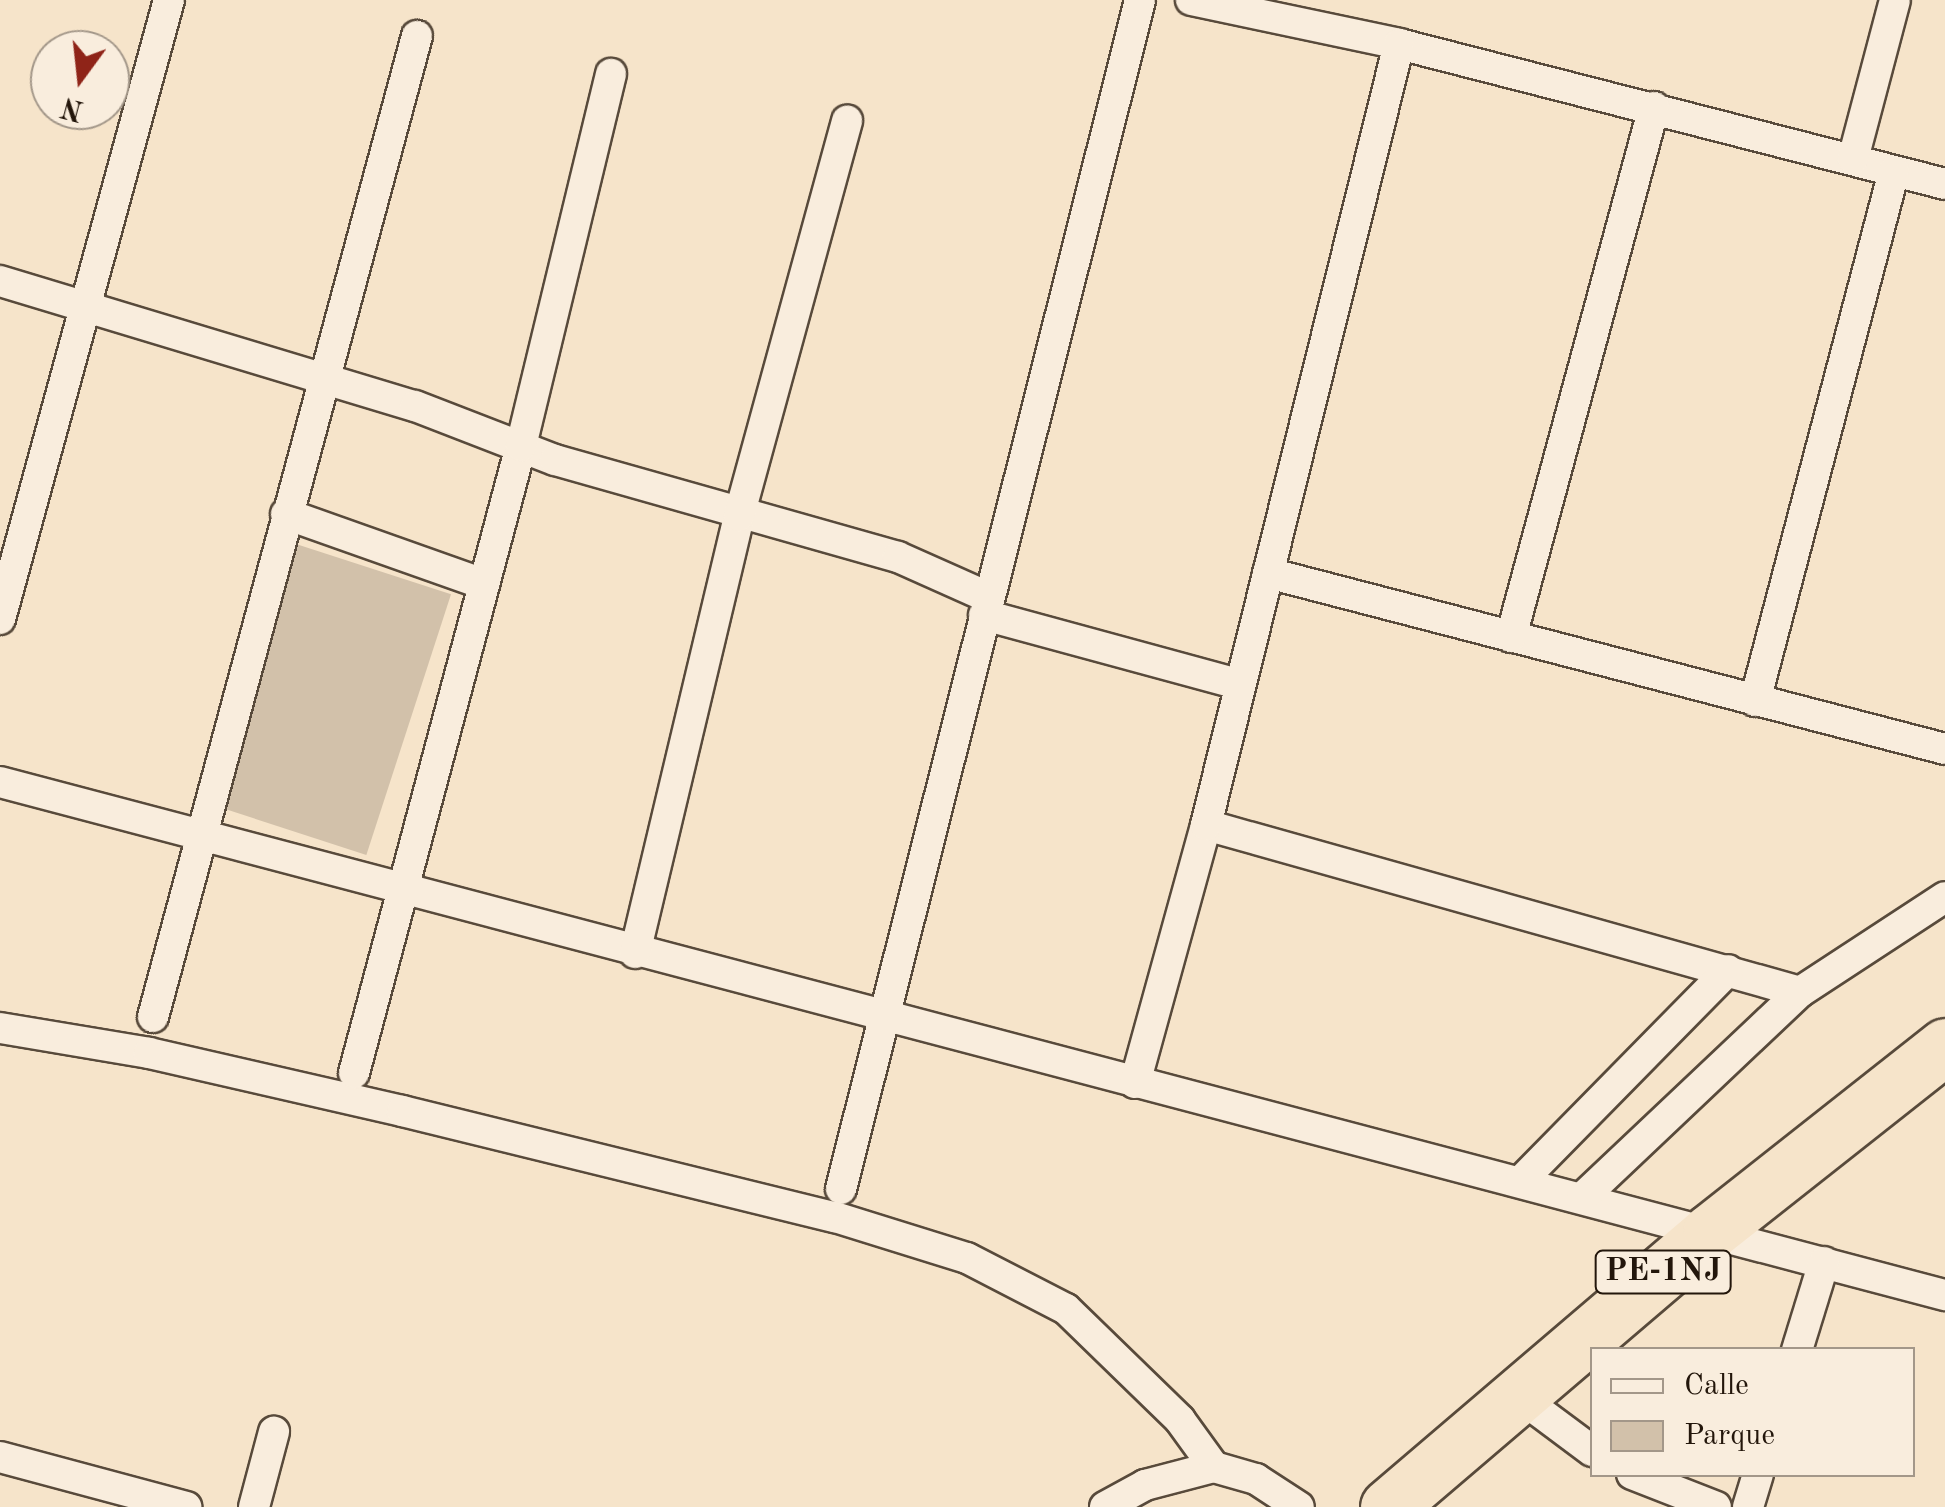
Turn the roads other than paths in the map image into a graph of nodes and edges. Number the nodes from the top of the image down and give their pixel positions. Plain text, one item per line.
1 (168, 0) edge
2 (1140, 0) edge
3 (1191, 0) edge
4 (1894, 0) edge
5 (417, 36) dead end
6 (1399, 44) junction
7 (612, 74) dead end
8 (1654, 107) junction
9 (847, 120) dead end
10 (1854, 159) junction
11 (1894, 170) junction
12 (1945, 184) edge
13 (0, 281) edge
14 (82, 306) junction
15 (326, 379) junction
16 (521, 446) junction
17 (286, 514) junction
18 (740, 516) junction
19 (1268, 573) junction
20 (484, 584) junction
21 (986, 606) junction
22 (0, 619) edge
23 (1511, 637) junction
24 (1238, 684) junction
25 (1754, 701) junction
26 (1945, 750) edge
27 (0, 782) edge
28 (1206, 824) junction
29 (203, 838) junction
30 (400, 888) junction
31 (1945, 897) edge
32 (635, 954) junction
33 (1728, 970) junction
34 (1800, 992) junction
35 (153, 1017) dead end
36 (888, 1018) junction
37 (0, 1028) edge
38 (1945, 1046) edge
39 (354, 1073) dead end
40 (1135, 1083) junction
41 (1520, 1182) junction
42 (841, 1189) dead end
43 (1582, 1198) junction
44 (1711, 1231) junction
45 (1824, 1262) junction
46 (1945, 1295) edge
47 (1798, 1347) edge
48 (1516, 1395) junction
49 (274, 1432) dead end
50 (1590, 1450) edge
51 (0, 1457) edge
52 (1214, 1466) junction
53 (1640, 1477) edge
54 (1757, 1477) edge
55 (186, 1507) edge
56 (254, 1507) edge
57 (1105, 1507) edge
58 (1298, 1507) edge
59 (1388, 1507) edge
60 (1716, 1507) edge
61 (1748, 1507) edge

1 - 14 street
2 - 21 street
3 - 6 street
4 - 10 street
5 - 15 street
6 - 8 street
6 - 19 street
7 - 16 street
8 - 10 street
8 - 23 street
9 - 18 street
10 - 11 street
11 - 12 street
11 - 25 street
13 - 14 street
14 - 15 street
14 - 22 street
15 - 16 street
15 - 17 street
16 - 18 street
16 - 20 street
17 - 20 street
17 - 29 street
18 - 21 street
18 - 32 street
19 - 23 street
19 - 24 street
20 - 30 street
21 - 24 street
21 - 36 street
23 - 25 street
24 - 28 street
25 - 26 street
27 - 29 street
28 - 33 street
28 - 40 street
29 - 30 street
29 - 35 street
30 - 32 street
30 - 39 street
31 - 34 street
32 - 36 street
33 - 34 street
33 - 41 street
34 - 43 street
36 - 40 street
36 - 42 street
37 - 52 street
38 - 44 highway, PE-1NJ
40 - 41 street
41 - 43 street
43 - 44 street
44 - 45 street
44 - 48 highway, PE-1NJ
45 - 46 street
45 - 47 street
48 - 50 street
48 - 59 highway, PE-1NJ
49 - 56 street
51 - 55 street
52 - 57 street
52 - 58 street
53 - 60 street
54 - 61 street

